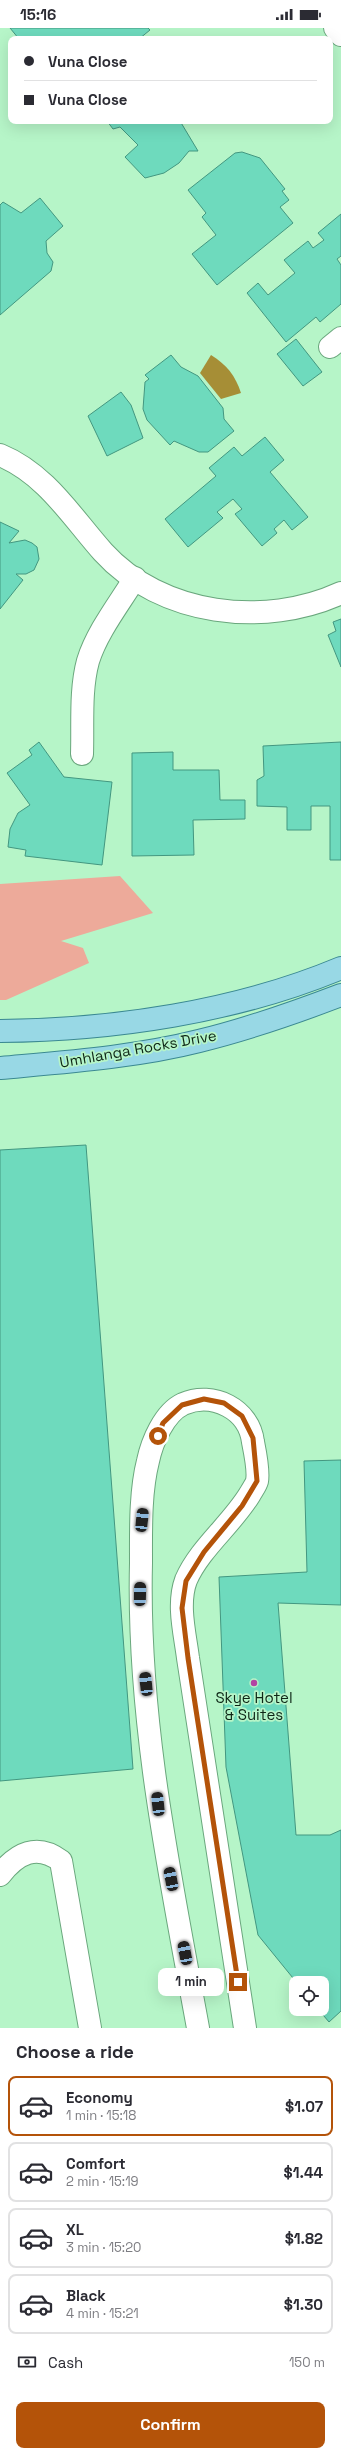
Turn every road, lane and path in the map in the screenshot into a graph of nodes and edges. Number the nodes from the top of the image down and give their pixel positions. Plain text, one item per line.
1 (335, 28) edge
2 (341, 35) edge
3 (0, 455) edge
4 (135, 578) junction
5 (341, 593) edge
6 (82, 754) dead end
7 (341, 968) edge
8 (341, 995) edge
9 (0, 1030) edge
10 (0, 1068) edge
11 (0, 1875) edge
12 (90, 2028) edge
13 (198, 2028) edge
14 (245, 2028) edge

1 - 2 street
3 - 4 street
4 - 5 street
4 - 6 street
7 - 9 main road, Umhlanga Rocks Drive
8 - 10 main road, Umhlanga Rocks Drive
11 - 12 street
13 - 14 street

